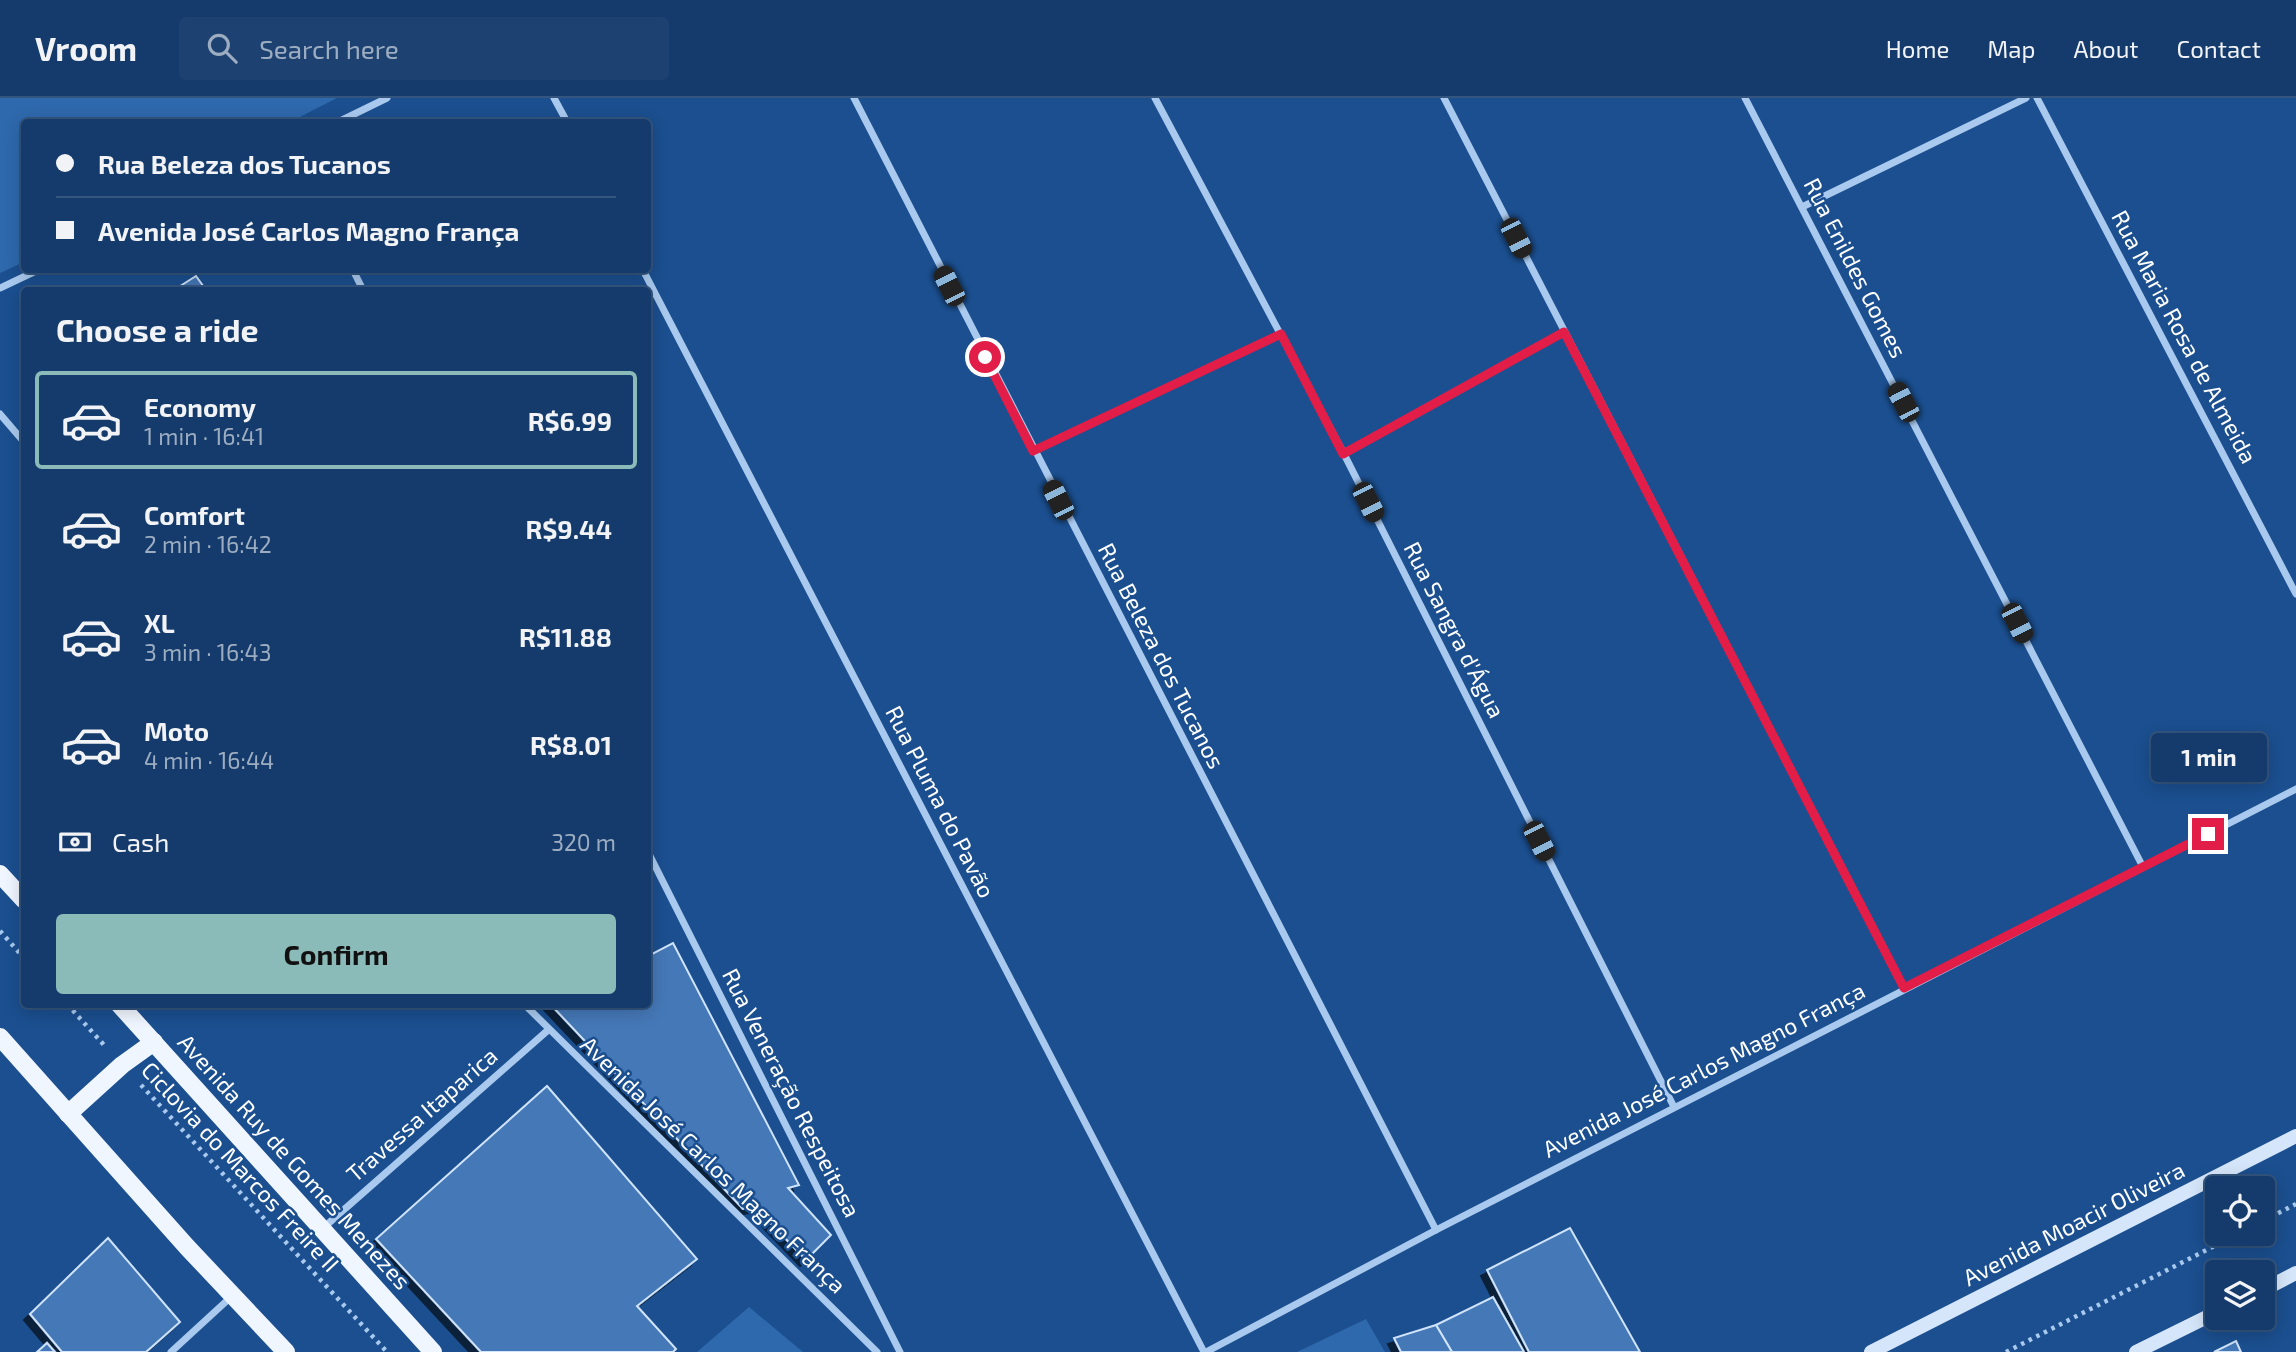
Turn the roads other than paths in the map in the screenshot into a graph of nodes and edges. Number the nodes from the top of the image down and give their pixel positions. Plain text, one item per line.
1 (387, 98) edge
2 (554, 98) edge
3 (854, 98) edge
4 (1155, 98) edge
5 (1444, 98) edge
6 (1745, 98) edge
7 (2026, 98) edge
8 (2037, 98) edge
9 (344, 119) edge
10 (565, 119) edge
11 (1802, 207) junction
12 (32, 273) edge
13 (645, 273) edge
14 (0, 288) edge
15 (1564, 332) junction
16 (1281, 334) junction
17 (0, 414) edge
18 (21, 438) edge
19 (1033, 451) junction
20 (1343, 454) junction
21 (2296, 594) edge
22 (2296, 789) edge
23 (651, 858) edge
24 (2143, 867) junction
25 (0, 874) edge
26 (21, 898) edge
27 (1904, 988) junction
28 (123, 1008) edge
29 (527, 1008) edge
30 (547, 1031) junction
31 (0, 1037) edge
32 (154, 1042) junction
33 (1674, 1107) junction
34 (68, 1114) junction
35 (2296, 1136) edge
36 (322, 1229) junction
37 (1436, 1230) junction
38 (2296, 1273) edge
39 (2275, 1284) edge
40 (232, 1295) junction
41 (2205, 1318) edge
42 (171, 1352) edge
43 (286, 1352) edge
44 (433, 1352) edge
45 (877, 1352) edge
46 (900, 1352) edge
47 (1205, 1352) edge
48 (1871, 1352) edge
49 (2136, 1352) edge

1 - 9 street
2 - 10 street
3 - 19 street, Rua Beleza dos Tucanos
4 - 16 street, Rua Sangra d'Água
5 - 15 street
6 - 11 street, Rua Enildes Gomes
7 - 11 street
8 - 21 street, Rua Maria Rosa de Almeida
11 - 24 street, Rua Enildes Gomes
12 - 14 street
13 - 47 street, Rua Pluma do Pavão
15 - 20 street
15 - 27 street
16 - 19 street
16 - 20 street, Rua Sangra d'Água
17 - 18 street
19 - 37 street, Rua Beleza dos Tucanos
20 - 33 street, Rua Sangra d'Água
22 - 24 street, Avenida José Carlos Magno França
23 - 46 street, Rua Veneração Respeitosa
24 - 27 street, Avenida José Carlos Magno França
25 - 26 main road
27 - 33 street, Avenida José Carlos Magno França
28 - 32 main road, Avenida Ruy de Gomes Menezes
29 - 30 street, Avenida José Carlos Magno França
30 - 36 street, Travessa Itaparica
30 - 45 street, Avenida José Carlos Magno França
31 - 34 main road
32 - 34 main road
32 - 36 main road, Avenida Ruy de Gomes Menezes
33 - 37 street, Avenida José Carlos Magno França
34 - 40 main road
35 - 48 main road, Avenida Moacir Oliveira
36 - 44 main road, Avenida Ruy de Gomes Menezes
37 - 47 street, Avenida José Carlos Magno França
38 - 39 main road
40 - 42 street
40 - 43 main road
41 - 49 main road

